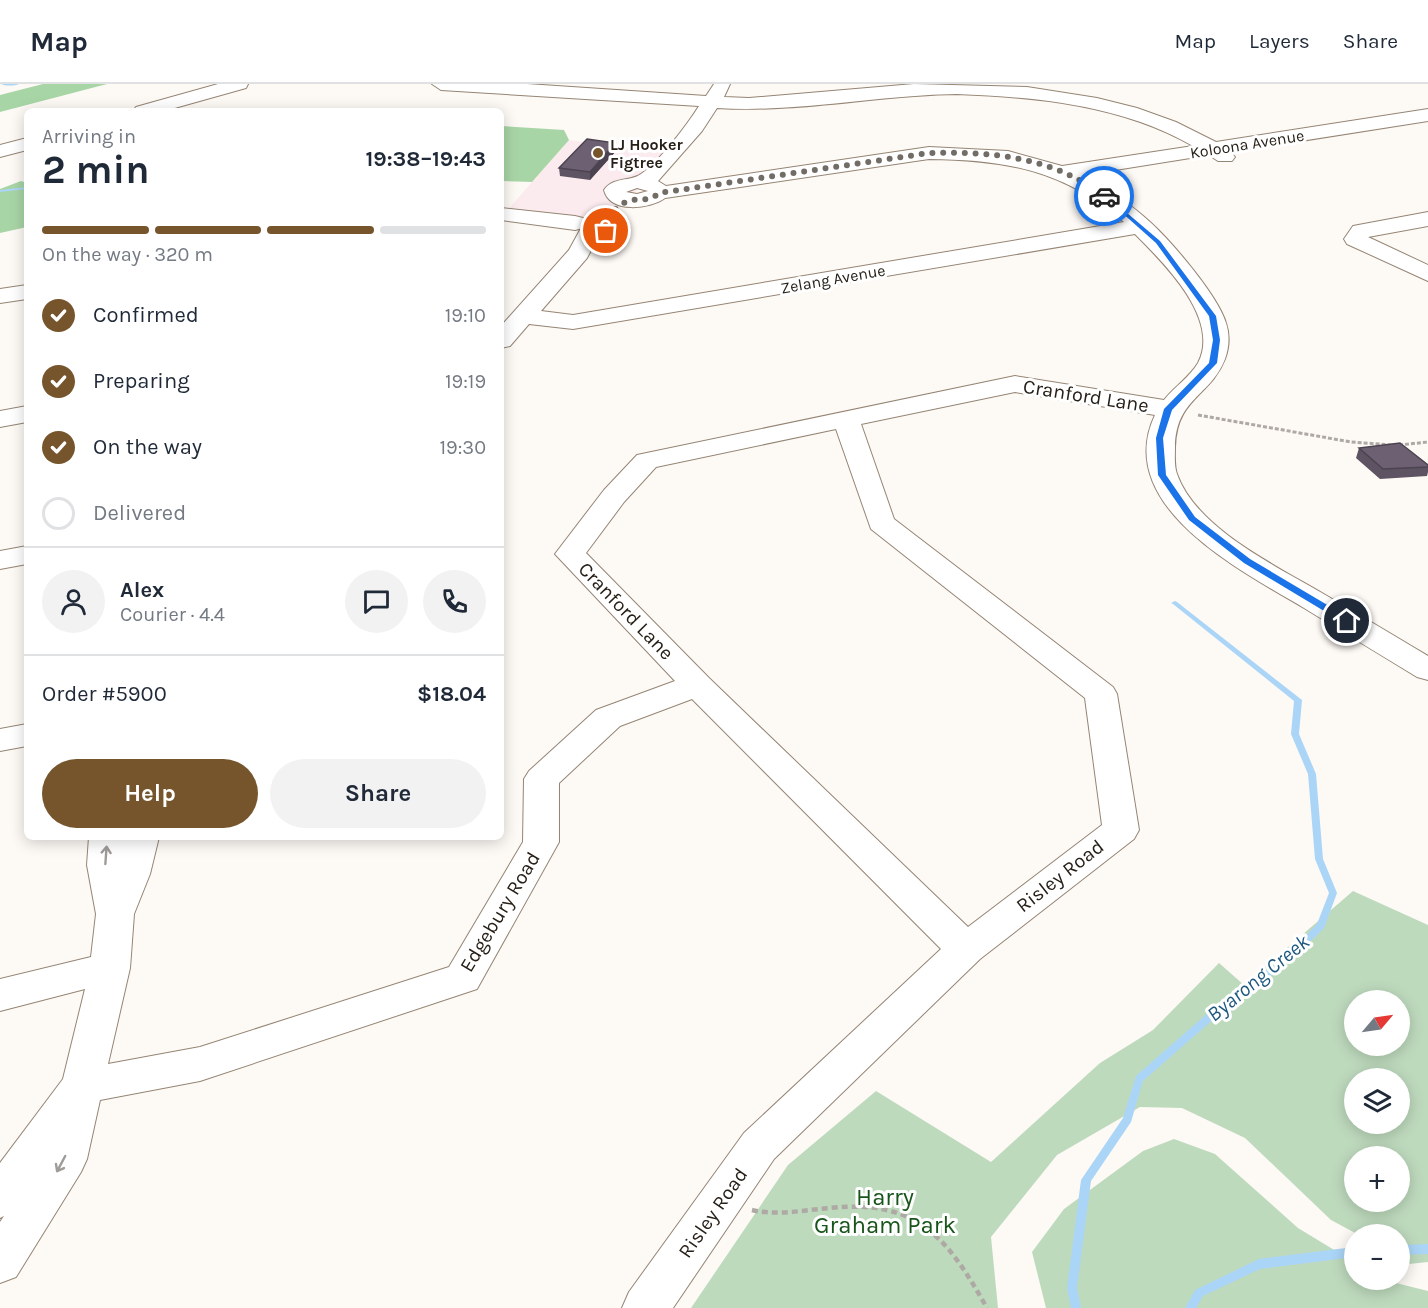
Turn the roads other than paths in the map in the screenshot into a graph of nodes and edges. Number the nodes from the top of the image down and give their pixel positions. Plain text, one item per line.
1 (239, 84) edge
2 (441, 84) edge
3 (723, 84) edge
4 (532, 87) edge
5 (713, 102) junction
6 (154, 108) edge
7 (1428, 115) edge
8 (1401, 124) junction
9 (1428, 124) edge
10 (24, 145) edge
11 (0, 151) edge
12 (1219, 153) junction
13 (1073, 176) junction
14 (652, 188) junction
15 (504, 214) edge
16 (537, 218) junction
17 (1428, 219) edge
18 (504, 223) edge
19 (597, 224) junction
20 (1142, 226) junction
21 (1428, 274) edge
22 (24, 278) edge
23 (0, 282) edge
24 (24, 292) edge
25 (0, 296) edge
26 (523, 316) junction
27 (504, 337) edge
28 (1168, 409) junction
29 (24, 415) edge
30 (0, 419) edge
31 (846, 419) junction
32 (24, 556) edge
33 (0, 560) edge
34 (1428, 669) edge
35 (697, 685) junction
36 (24, 736) edge
37 (0, 740) edge
38 (107, 840) edge
39 (140, 840) edge
40 (115, 914) junction
41 (966, 949) junction
42 (110, 968) junction
43 (0, 995) edge
44 (80, 1087) junction
45 (0, 1198) edge
46 (0, 1262) edge
47 (646, 1308) edge

1 - 6 street
2 - 4 street
3 - 5 street
4 - 5 street
5 - 12 street
5 - 14 street
7 - 8 street, Koloona Avenue
8 - 9 street, Koloona Avenue
8 - 12 street, Koloona Avenue
10 - 11 street
12 - 13 street, Koloona Avenue
13 - 14 street
13 - 20 street
14 - 19 street
15 - 16 street
16 - 18 street
16 - 19 street
17 - 21 street
19 - 26 street
20 - 26 street, Zelang Avenue
20 - 28 street
22 - 23 street
24 - 25 street
26 - 27 street
28 - 31 street, Cranford Lane
28 - 34 street
29 - 30 street
31 - 35 street, Cranford Lane
31 - 41 street, Risley Road
32 - 33 street
35 - 41 street, Cranford Lane
35 - 44 street, Edgebury Road
36 - 37 street
40 -> 38 street
39 - 40 street
40 - 42 street
41 - 47 street, Risley Road
42 - 43 street
42 - 44 street
44 - 45 street
44 -> 46 street

